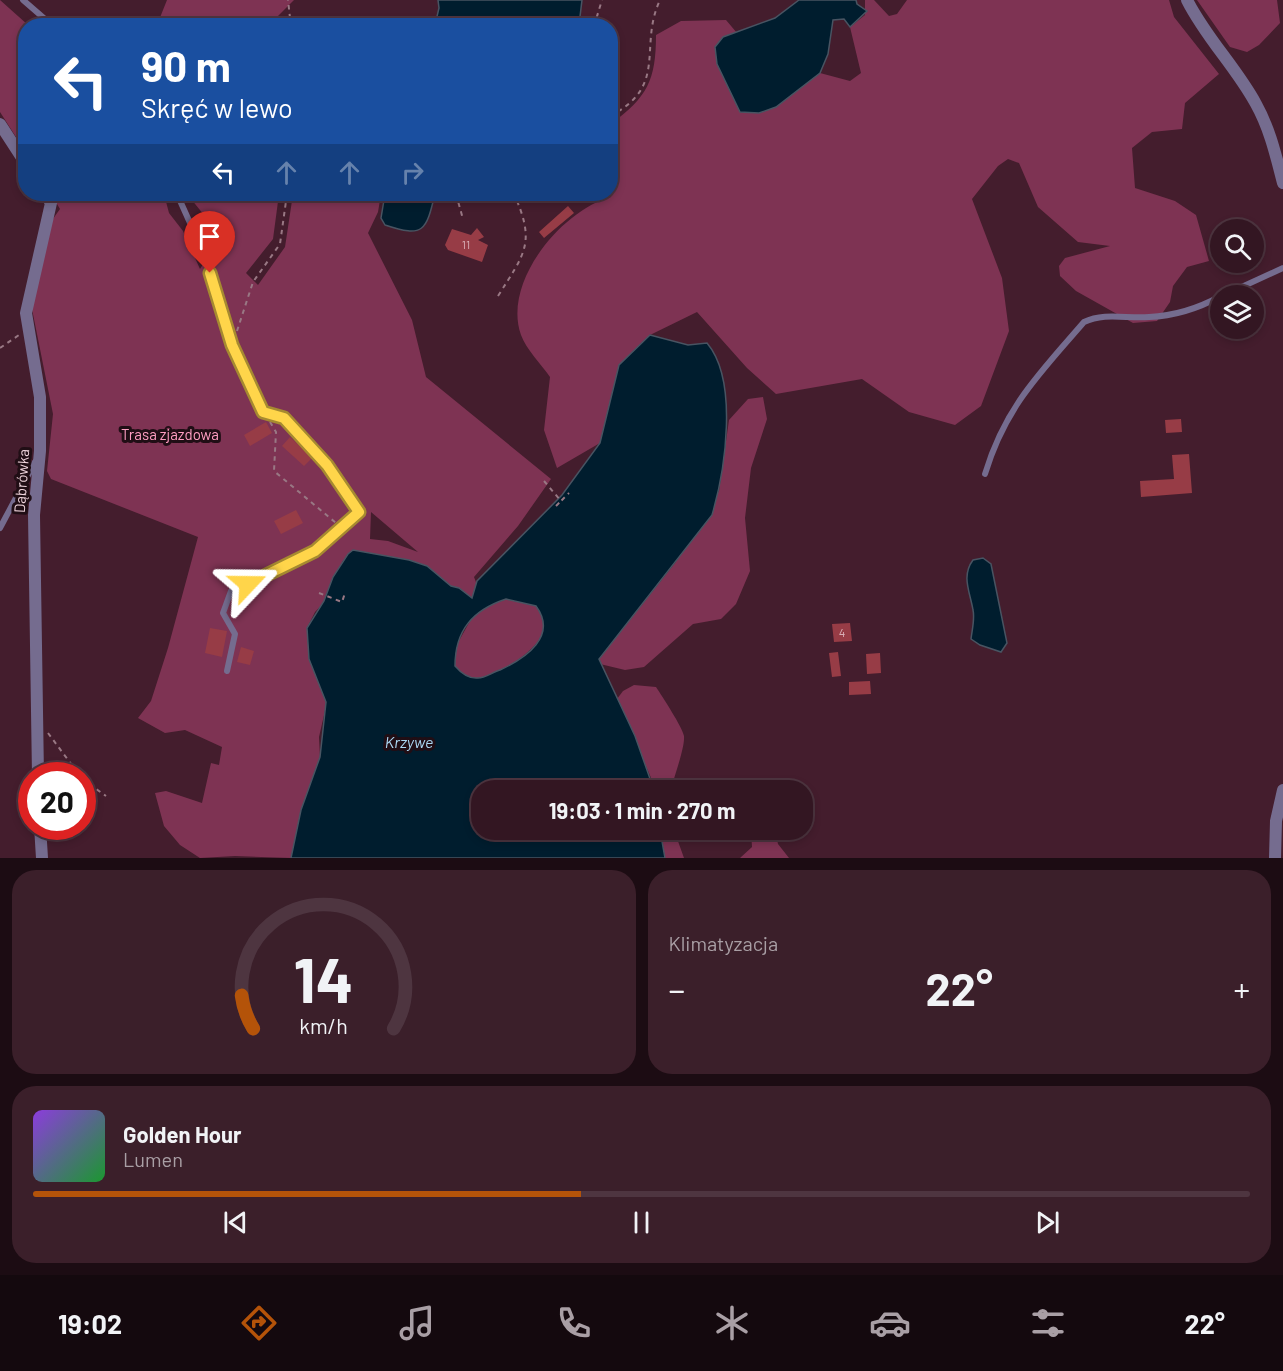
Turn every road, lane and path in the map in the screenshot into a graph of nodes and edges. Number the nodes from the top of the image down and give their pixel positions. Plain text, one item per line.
1 (23, 0) edge
2 (288, 0) edge
3 (602, 0) edge
4 (660, 0) edge
5 (1187, 0) edge
6 (44, 18) edge
7 (290, 18) edge
8 (596, 18) edge
9 (618, 112) edge
10 (0, 124) edge
11 (18, 152) edge
12 (1283, 183) edge
13 (50, 201) edge
14 (180, 201) edge
15 (286, 201) edge
16 (458, 201) edge
17 (517, 201) edge
18 (463, 219) dead end
19 (1283, 268) edge
20 (1245, 285) edge
21 (498, 296) dead end
22 (1210, 300) edge
23 (29, 329) junction
24 (232, 345) junction
25 (0, 348) edge
26 (263, 412) junction
27 (40, 451) junction
28 (985, 474) dead end
29 (544, 481) dead end
30 (569, 494) dead end
31 (561, 501) junction
32 (556, 506) dead end
33 (339, 527) junction
34 (0, 528) edge
35 (319, 593) dead end
36 (345, 593) dead end
37 (227, 671) dead end
38 (37, 723) junction
39 (38, 762) edge
40 (70, 762) edge
41 (96, 788) edge
42 (1283, 789) edge
43 (106, 796) dead end
44 (41, 840) edge
45 (42, 858) edge
46 (1275, 858) edge

1 - 6 lane
2 - 7 path
3 - 8 path
4 - 9 path
5 - 12 street
10 - 11 street
13 - 23 street, Dąbrówka
14 - 24 lane
15 - 24 path
16 - 18 path
17 - 21 path
19 - 20 lane
22 - 28 lane
23 - 25 path
23 - 27 street, Dąbrówka
24 - 26 lane
26 - 33 path
26 - 33 lane
27 - 34 lane
27 - 38 street, Dąbrówka
29 - 31 path
30 - 31 path
31 - 32 path
33 - 37 lane
35 - 36 path
38 - 39 street, Dąbrówka
38 - 40 path
41 - 43 path
42 - 46 street
44 - 45 street

